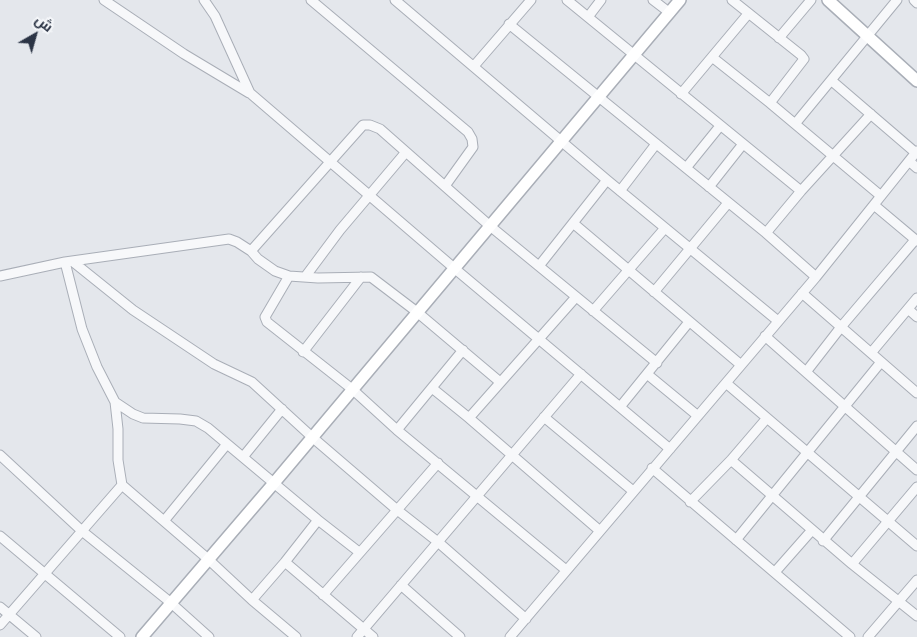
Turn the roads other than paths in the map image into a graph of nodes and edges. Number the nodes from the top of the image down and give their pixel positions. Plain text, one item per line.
1 (104, 0) edge
2 (204, 0) edge
3 (311, 0) edge
4 (395, 0) edge
5 (531, 0) edge
6 (567, 0) edge
7 (601, 0) edge
8 (653, 0) edge
9 (680, 0) edge
10 (732, 0) edge
11 (811, 0) edge
12 (828, 0) edge
13 (897, 0) edge
14 (914, 0) edge
15 (917, 3) edge
16 (670, 13) junction
17 (748, 14) junction
18 (588, 17) junction
19 (509, 24) junction
20 (869, 36) junction
21 (779, 38) junction
22 (634, 55) junction
23 (712, 57) junction
24 (474, 66) junction
25 (832, 81) junction
26 (917, 81) edge
27 (250, 93) junction
28 (681, 94) junction
29 (598, 97) junction
30 (770, 102) junction
31 (871, 114) junction
32 (795, 124) junction
33 (720, 126) junction
34 (561, 142) junction
35 (656, 144) junction
36 (743, 144) junction
37 (406, 152) junction
38 (916, 152) edge
39 (832, 156) junction
40 (909, 161) junction
41 (330, 162) junction
42 (686, 168) junction
43 (917, 168) edge
44 (606, 180) junction
45 (445, 186) junction
46 (709, 187) junction
47 (801, 191) junction
48 (620, 192) junction
49 (369, 196) junction
50 (881, 196) junction
51 (728, 203) junction
52 (874, 204) junction
53 (573, 223) junction
54 (490, 226) junction
55 (665, 228) junction
56 (766, 233) junction
57 (916, 240) edge
58 (690, 248) junction
59 (251, 251) junction
60 (69, 261) junction
61 (539, 266) junction
62 (454, 268) junction
63 (629, 271) junction
64 (0, 276) edge
65 (290, 276) junction
66 (305, 277) junction
67 (361, 277) junction
68 (816, 277) junction
69 (654, 292) junction
70 (802, 293) junction
71 (576, 297) junction
72 (917, 298) edge
73 (908, 309) junction
74 (593, 311) junction
75 (417, 312) junction
76 (917, 317) edge
77 (778, 321) junction
78 (689, 322) junction
79 (842, 327) junction
80 (765, 336) junction
81 (539, 339) junction
82 (463, 350) junction
83 (303, 352) junction
84 (871, 353) junction
85 (881, 362) junction
86 (657, 363) junction
87 (741, 365) junction
88 (806, 372) junction
89 (581, 374) junction
90 (647, 374) junction
91 (500, 382) junction
92 (726, 383) junction
93 (432, 388) junction
94 (352, 389) junction
95 (917, 392) edge
96 (115, 402) junction
97 (845, 406) junction
98 (620, 407) junction
99 (282, 409) junction
100 (698, 416) junction
101 (544, 417) junction
102 (469, 418) junction
103 (767, 418) junction
104 (917, 426) edge
105 (397, 430) junction
106 (312, 437) junction
107 (227, 444) junction
108 (670, 449) junction
109 (896, 452) junction
110 (807, 453) junction
111 (0, 455) edge
112 (512, 456) junction
113 (244, 457) junction
114 (731, 460) junction
115 (438, 463) junction
116 (652, 468) junction
117 (917, 470) edge
118 (274, 483) junction
119 (122, 485) junction
120 (917, 487) edge
121 (633, 491) junction
122 (478, 496) junction
123 (772, 496) junction
124 (859, 498) junction
125 (690, 502) junction
126 (396, 509) junction
127 (318, 520) junction
128 (164, 522) junction
129 (887, 522) junction
130 (600, 530) junction
131 (812, 530) junction
132 (82, 532) junction
133 (0, 536) edge
134 (736, 540) junction
135 (824, 541) junction
136 (438, 542) junction
137 (917, 546) edge
138 (359, 552) junction
139 (208, 559) junction
140 (285, 562) junction
141 (852, 564) junction
142 (566, 570) junction
143 (44, 572) junction
144 (774, 572) junction
145 (917, 580) edge
146 (401, 585) junction
147 (323, 595) junction
148 (252, 600) junction
149 (170, 602) junction
150 (899, 602) junction
151 (0, 608) edge
152 (9, 615) junction
153 (917, 616) edge
154 (526, 619) junction
155 (0, 625) edge
156 (363, 629) junction
157 (291, 635) edge
158 (36, 637) edge
159 (120, 637) edge
160 (142, 637) edge
161 (209, 637) edge
162 (357, 637) edge
163 (372, 637) edge
164 (460, 637) edge
165 (510, 637) edge
166 (850, 637) edge
167 (868, 637) edge

1 - 27 street
2 - 27 street
3 - 45 street
4 - 24 street
5 - 19 street
6 - 18 street
7 - 18 street
8 - 16 street
9 - 16 street
10 - 17 street
11 - 21 street
12 - 20 street
13 - 20 street
14 - 15 street
16 - 22 street
17 - 21 street
17 - 23 street
18 - 22 street
19 - 24 street
19 - 29 street
20 - 25 street
20 - 26 street
21 - 30 street
22 - 28 street
22 - 29 street
23 - 28 street
23 - 30 street
24 - 34 street
25 - 31 street
25 - 32 street
27 - 41 street
28 - 33 street
29 - 34 street
29 - 35 street
30 - 32 street
31 - 38 street
31 - 39 street
32 - 39 street
33 - 36 street
33 - 42 street
34 - 44 street
34 - 54 street
35 - 42 street
35 - 48 street
36 - 46 street
36 - 47 street
37 - 41 street
37 - 45 street
37 - 49 street
38 - 40 street
39 - 47 street
39 - 50 street
40 - 43 street
40 - 50 street
41 - 49 street
41 - 59 street
42 - 46 street
44 - 48 street
44 - 53 street
45 - 54 street
46 - 51 street
47 - 56 street
48 - 55 street
49 - 62 street
49 - 66 street
50 - 52 street
51 - 56 street
51 - 58 street
52 - 57 street
52 - 68 street
53 - 61 street
53 - 63 street
54 - 61 street
54 - 62 street
55 - 58 street
55 - 63 street
56 - 68 street
57 - 79 street
58 - 69 street
58 - 77 street
59 - 60 street
59 - 65 street
60 - 64 street
60 - 96 street
60 - 99 street
61 - 71 street
62 - 75 street
62 - 81 street
63 - 69 street
63 - 74 street
65 - 66 street
65 - 83 street
66 - 67 street
67 - 75 street
67 - 83 street
68 - 70 street
69 - 78 street
70 - 77 street
70 - 79 street
71 - 74 street
71 - 81 street
72 - 73 street
73 - 76 street
73 - 84 street
74 - 86 street
75 - 82 street
75 - 94 street
77 - 80 street
78 - 86 street
78 - 87 street
79 - 84 street
79 - 88 street
80 - 87 street
80 - 88 street
81 - 89 street
81 - 91 street
82 - 91 street
82 - 93 street
83 - 94 street
84 - 85 street
85 - 95 street
85 - 97 street
86 - 90 street
87 - 92 street
88 - 97 street
89 - 98 street
89 - 101 street
90 - 98 street
90 - 100 street
91 - 102 street
92 - 100 street
92 - 103 street
93 - 102 street
93 - 105 street
94 - 105 street
94 - 106 street
96 - 107 street
96 - 119 street
97 - 109 street
97 - 110 street
98 - 108 street
99 - 106 street
99 - 113 street
100 - 108 street
101 - 112 street
101 - 121 street
102 - 112 street
103 - 110 street
103 - 114 street
104 - 109 street
105 - 115 street
106 - 118 street
106 - 126 street
107 - 113 street
107 - 128 street
108 - 116 street
109 - 117 street
109 - 124 street
110 - 123 street
110 - 124 street
111 - 132 street
112 - 122 street
112 - 130 street
113 - 118 street
114 - 123 street
114 - 125 street
115 - 122 street
115 - 126 street
116 - 121 street
116 - 125 street
118 - 127 street
118 - 139 street
119 - 128 street
119 - 132 street
120 - 129 street
121 - 130 street
122 - 136 street
122 - 142 street
123 - 131 street
123 - 134 street
124 - 129 street
124 - 135 street
125 - 134 street
126 - 136 street
126 - 138 street
127 - 138 street
127 - 140 street
128 - 139 street
129 - 137 street
129 - 141 street
130 - 142 street
131 - 135 street
131 - 144 street
132 - 143 street
132 - 149 street
133 - 143 street
134 - 144 street
135 - 141 street
136 - 146 street
136 - 154 street
138 - 147 street
139 - 148 street
139 - 149 street
140 - 147 street
140 - 148 street
141 - 150 street
142 - 154 street
143 - 152 street
143 - 159 street
144 - 166 street
145 - 150 street
146 - 156 street
146 - 164 street
147 - 156 street
148 - 157 street
149 - 160 street
149 - 161 street
150 - 153 street
150 - 167 street
151 - 152 street
152 - 155 street
152 - 158 street
154 - 165 street
156 - 162 street
156 - 163 street

